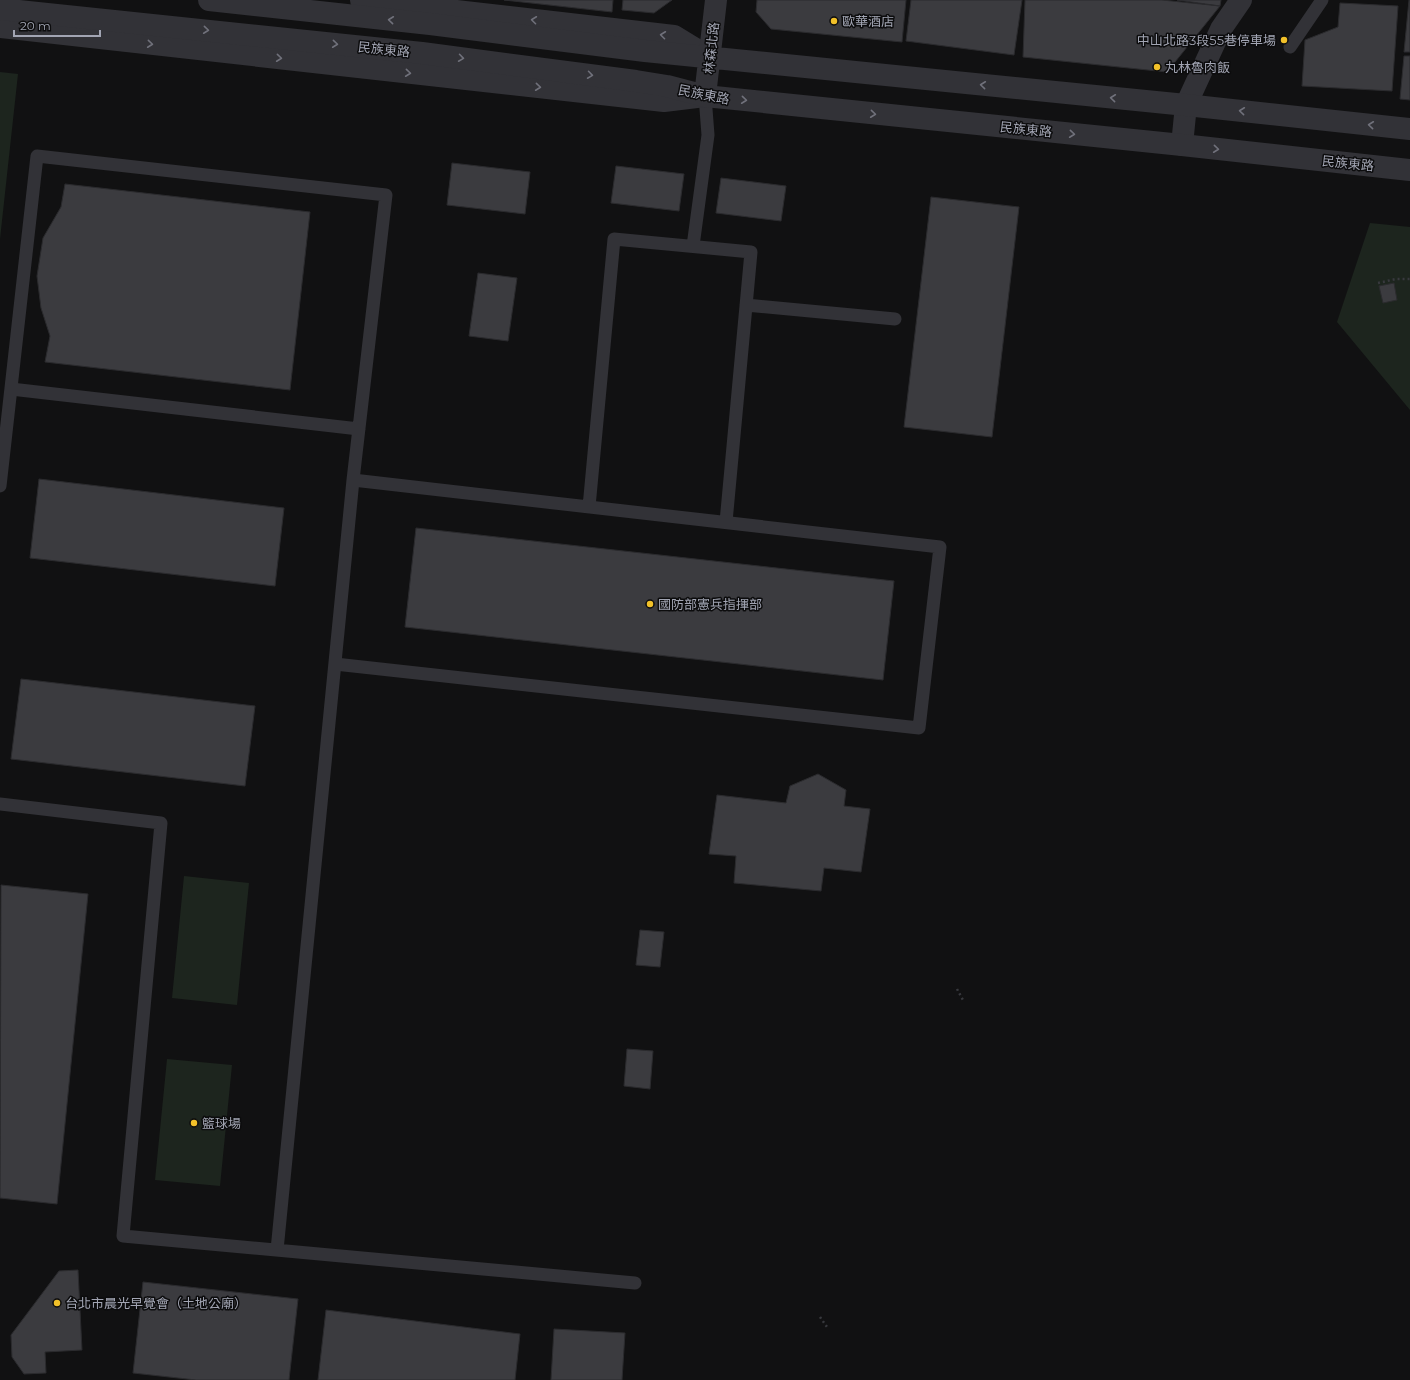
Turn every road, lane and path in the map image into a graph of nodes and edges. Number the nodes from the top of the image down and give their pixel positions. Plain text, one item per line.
1 (209, 0) edge
2 (361, 0) edge
3 (716, 0) edge
4 (1242, 0) edge
5 (1322, 0) edge
6 (0, 9) edge
7 (0, 27) edge
8 (1290, 47) dead end
9 (710, 58) junction
10 (705, 96) junction
11 (1186, 105) junction
12 (1410, 130) edge
13 (1182, 145) junction
14 (1410, 170) edge
15 (693, 246) junction
16 (1410, 279) edge
17 (1378, 282) dead end
18 (746, 305) junction
19 (895, 319) dead end
20 (11, 389) junction
21 (359, 429) junction
22 (353, 480) junction
23 (0, 486) edge
24 (589, 507) junction
25 (726, 522) junction
26 (335, 664) junction
27 (0, 804) edge
28 (957, 989) dead end
29 (963, 1000) dead end
30 (277, 1250) junction
31 (635, 1283) dead end
32 (820, 1317) dead end
33 (827, 1327) dead end

9 -> 1 street
9 -> 2 street
3 - 9 street, 林森北路
4 - 11 street
5 - 8 lane
6 -> 10 street, 民族東路
7 -> 10 street
9 - 10 street, 林森北路
11 -> 9 street
10 -> 13 street, 民族東路
10 - 15 lane
12 -> 11 street
11 - 13 street
13 -> 14 street, 民族東路
15 - 18 lane
15 - 24 lane
16 - 17 path
18 - 19 lane
18 - 25 lane
20 - 21 lane
20 - 21 lane
20 - 23 lane
21 - 22 lane
22 - 24 lane
22 - 26 lane
24 - 25 lane
25 - 26 lane
26 - 30 lane
27 - 30 lane
28 - 29 path
30 - 31 lane
32 - 33 path

